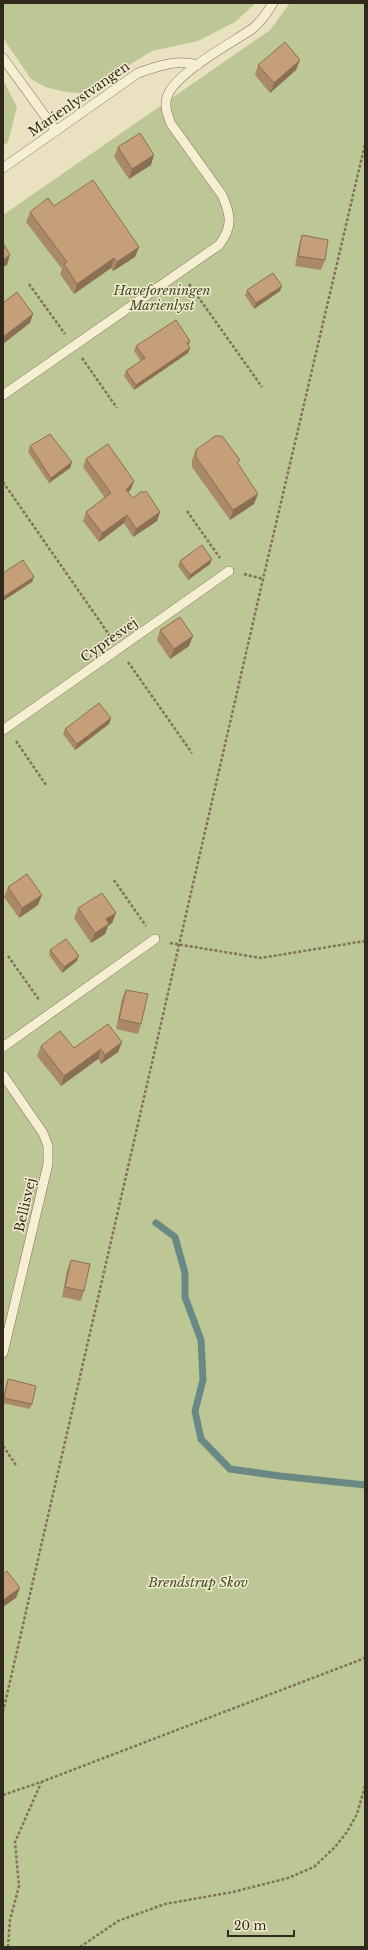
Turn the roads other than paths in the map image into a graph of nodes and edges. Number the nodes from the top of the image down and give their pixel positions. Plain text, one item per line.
1 (273, 3) edge
2 (3, 58) edge
3 (198, 65) junction
4 (56, 131) junction
5 (3, 168) edge
6 (3, 395) edge
7 (229, 571) road end
8 (5, 728) edge
9 (155, 939) road end
10 (3, 1047) edge
11 (3, 1075) edge
12 (3, 1353) edge

1 - 3 lane
2 - 4 lane
3 - 4 lane, Marienlystvangen
3 - 6 lane
4 - 5 lane, Marienlystvangen
7 - 8 lane, Cypresvej
9 - 10 lane
11 - 12 lane, Bellisvej

